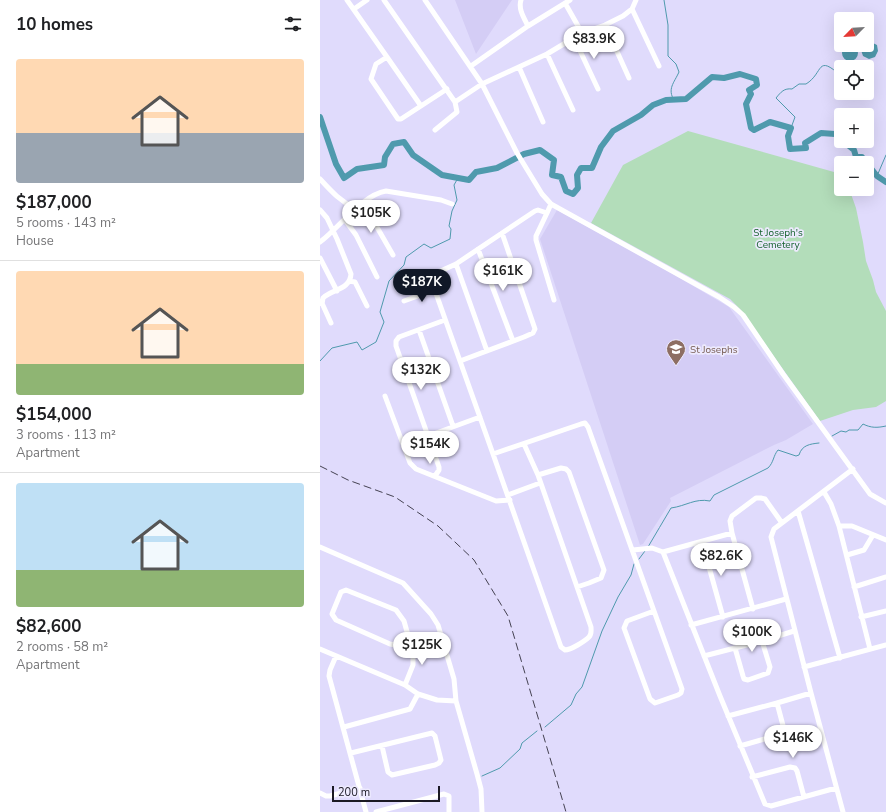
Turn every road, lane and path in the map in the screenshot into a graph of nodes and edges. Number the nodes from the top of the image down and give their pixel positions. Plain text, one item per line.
1 (348, 0) edge
2 (367, 0) edge
3 (384, 0) edge
4 (425, 0) edge
5 (520, 0) edge
6 (570, 0) edge
7 (636, 0) edge
8 (565, 3) junction
9 (354, 9) junction
10 (632, 9) junction
11 (604, 25) junction
12 (528, 26) junction
13 (582, 33) junction
14 (574, 38) junction
15 (548, 54) junction
16 (387, 57) junction
17 (471, 66) junction
18 (659, 66) dead end
19 (519, 67) junction
20 (629, 78) dead end
21 (482, 84) junction
22 (447, 89) junction
23 (598, 89) dead end
24 (455, 102) junction
25 (421, 106) junction
26 (573, 110) dead end
27 (543, 122) dead end
28 (435, 130) dead end
29 (320, 180) edge
30 (361, 204) junction
31 (452, 204) dead end
32 (551, 204) junction
33 (356, 209) junction
34 (320, 210) edge
35 (547, 213) junction
36 (345, 220) junction
37 (333, 231) junction
38 (502, 233) junction
39 (320, 242) edge
40 (478, 249) junction
41 (393, 255) dead end
42 (320, 258) edge
43 (456, 264) junction
44 (376, 277) dead end
45 (352, 282) junction
46 (434, 290) junction
47 (337, 291) junction
48 (321, 300) edge
49 (554, 300) dead end
50 (404, 301) dead end
51 (367, 306) dead end
52 (445, 320) junction
53 (331, 324) dead end
54 (419, 330) junction
55 (513, 341) junction
56 (487, 351) junction
57 (460, 361) junction
58 (385, 396) dead end
59 (480, 417) junction
60 (453, 426) junction
61 (428, 436) junction
62 (524, 444) junction
63 (493, 454) junction
64 (853, 469) junction
65 (538, 475) junction
66 (435, 476) junction
67 (540, 483) junction
68 (824, 492) junction
69 (886, 495) edge
70 (509, 497) junction
71 (885, 502) edge
72 (798, 511) junction
73 (782, 523) junction
74 (839, 526) junction
75 (732, 533) junction
76 (873, 535) junction
77 (886, 540) edge
78 (702, 542) junction
79 (320, 547) edge
80 (633, 550) junction
81 (663, 552) junction
82 (847, 556) junction
83 (886, 577) edge
84 (576, 587) junction
85 (854, 587) junction
86 (786, 599) junction
87 (753, 609) junction
88 (654, 611) junction
89 (886, 611) edge
90 (723, 617) junction
91 (862, 617) junction
92 (691, 625) junction
93 (794, 631) junction
94 (762, 641) junction
95 (410, 644) junction
96 (886, 645) edge
97 (735, 648) junction
98 (320, 649) edge
99 (870, 649) junction
100 (336, 656) junction
101 (704, 656) junction
102 (840, 658) junction
103 (804, 667) junction
104 (405, 685) junction
105 (810, 693) junction
106 (418, 694) junction
107 (456, 701) junction
108 (777, 703) junction
109 (728, 716) junction
110 (344, 727) junction
111 (382, 746) junction
112 (740, 746) junction
113 (351, 753) junction
114 (752, 777) junction
115 (360, 788) junction
116 (836, 788) junction
117 (320, 793) edge
118 (804, 797) junction
119 (397, 806) junction
120 (366, 812) edge
121 (376, 812) edge
122 (399, 812) edge
123 (450, 812) edge
124 (482, 812) edge
125 (843, 812) edge

1 - 9 street
2 - 9 street
3 - 22 street
4 - 17 street
5 - 12 street
6 - 8 street
7 - 10 street
8 - 12 street
8 - 13 street
9 - 16 street
10 - 11 street
10 - 18 street
11 - 13 street
11 - 20 street
12 - 17 street
13 - 14 street
14 - 15 street
14 - 23 street
15 - 19 street
15 - 26 street
16 - 25 street
16 - 25 street
17 - 21 street
19 - 21 street
19 - 27 street
21 - 24 street
21 - 32 street
22 - 24 street
22 - 25 street
24 - 28 street
29 - 33 street
30 - 31 street
30 - 33 street
30 - 41 street
32 - 35 street
32 - 64 street
33 - 36 street
34 - 37 street
35 - 38 street
35 - 49 street
36 - 37 street
36 - 44 street
37 - 39 street
37 - 45 street
38 - 40 street
38 - 55 street
40 - 43 street
40 - 55 street
42 - 47 street
43 - 46 street
43 - 56 street
45 - 47 street
45 - 51 street
46 - 50 street
46 - 52 street
47 - 48 street
48 - 53 street
52 - 54 street
52 - 57 street
54 - 60 street
54 - 61 street
55 - 56 street
56 - 57 street
57 - 59 street
58 - 66 street
59 - 60 street
59 - 63 street
60 - 61 street
61 - 66 street
62 - 63 street
62 - 65 street
62 - 80 street
63 - 70 street
64 - 68 street
64 - 71 street
65 - 67 street
65 - 84 street
66 - 70 street
67 - 70 street
67 - 84 street
68 - 72 street
68 - 74 street
69 - 71 street
70 - 84 street
72 - 73 street
72 - 102 street
73 - 75 street
73 - 86 street
74 - 76 street
74 - 82 street
75 - 78 street
75 - 87 street
76 - 77 street
76 - 82 street
78 - 81 street
78 - 90 street
79 - 107 street
80 - 81 street
80 - 88 street
81 - 92 street
82 - 85 street
83 - 85 street
85 - 91 street
86 - 87 street
86 - 93 street
87 - 90 street
88 - 88 street
89 - 91 street
90 - 92 street
91 - 99 street
92 - 101 street
93 - 94 street
93 - 103 street
94 - 97 street
94 - 97 street
95 - 95 street
95 - 104 street
96 - 99 street
97 - 101 street
98 - 100 street
99 - 102 street
100 - 104 street
100 - 110 street
101 - 109 street
102 - 103 street
103 - 105 street
104 - 106 street
105 - 108 street
105 - 116 street
106 - 107 street
106 - 110 street
107 - 124 street
108 - 109 street
108 - 112 street
109 - 112 street
110 - 113 street
111 - 111 street
111 - 113 street
112 - 114 street
113 - 115 street
114 - 118 street
114 - 118 street
115 - 117 street
115 - 120 street
116 - 118 street
116 - 125 street
119 - 121 street
119 - 122 street
119 - 123 street

